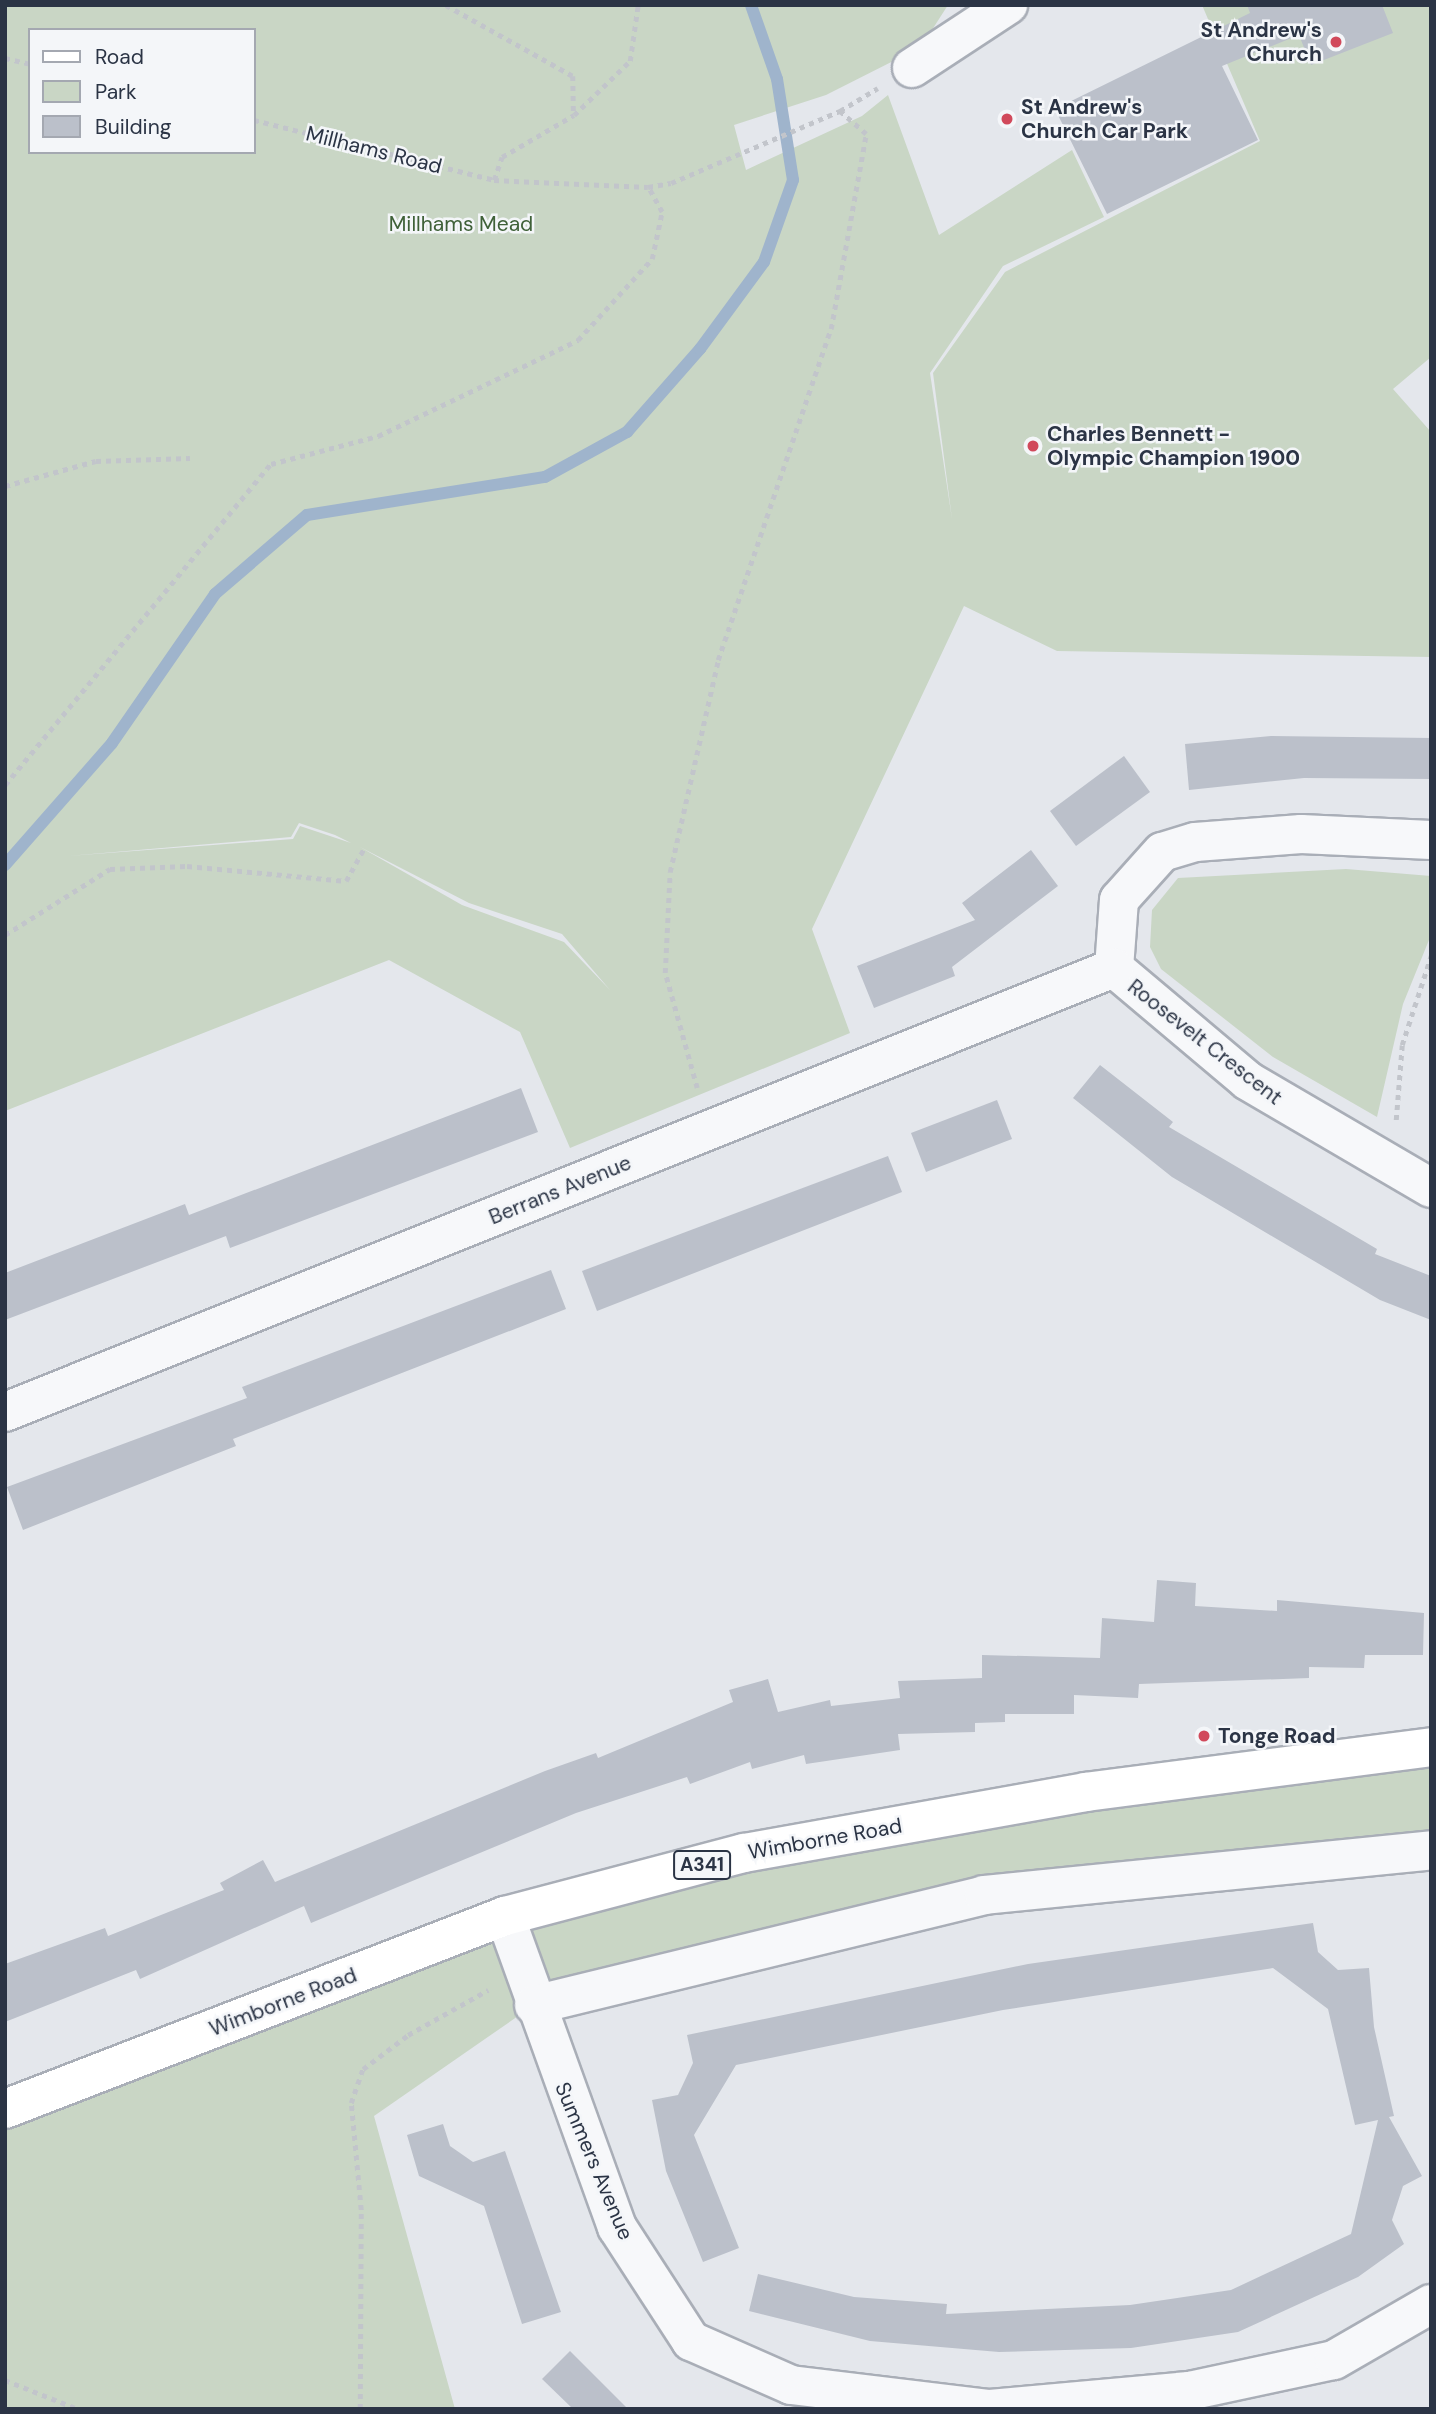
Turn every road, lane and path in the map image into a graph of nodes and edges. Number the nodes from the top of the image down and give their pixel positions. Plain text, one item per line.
1 (446, 5) edge
2 (638, 5) edge
3 (1008, 5) edge
4 (5, 58) edge
5 (28, 64) edge
6 (912, 68) joint
7 (840, 111) junction
8 (574, 115) junction
9 (256, 120) edge
10 (494, 180) junction
11 (648, 187) junction
12 (190, 458) dead end
13 (5, 486) edge
14 (5, 785) edge
15 (1431, 840) edge
16 (364, 848) dead end
17 (5, 935) edge
18 (1431, 956) edge
19 (1114, 968) junction
20 (697, 1087) dead end
21 (1397, 1170) junction
22 (1431, 1188) edge
23 (5, 1412) edge
24 (1430, 1751) edge
25 (1431, 1850) edge
26 (505, 1916) junction
27 (528, 1988) junction
28 (5, 2109) edge
29 (1431, 2304) edge
30 (5, 2380) edge
31 (78, 2409) edge
32 (360, 2409) edge
33 (989, 2409) edge

1 - 8 path
2 - 8 path
3 - 6 street
4 - 5 path
6 - 7 path
7 - 11 path, Millhams Road
7 - 20 path
8 - 10 path
9 - 10 path, Millhams Road
10 - 11 path, Millhams Road
11 - 14 path
12 - 13 path
15 - 19 street, Roosevelt Crescent
16 - 17 path
18 - 21 path
19 - 21 street, Roosevelt Crescent
19 - 23 street, Berrans Avenue
21 - 22 street, Roosevelt Crescent
24 - 26 main road, Wimborne Road / A341
25 - 27 street
26 - 27 street, Summers Avenue
26 - 28 main road, Wimborne Road / A341
27 - 32 path
27 - 33 street, Summers Avenue
29 - 33 street, Summers Avenue
30 - 31 path

